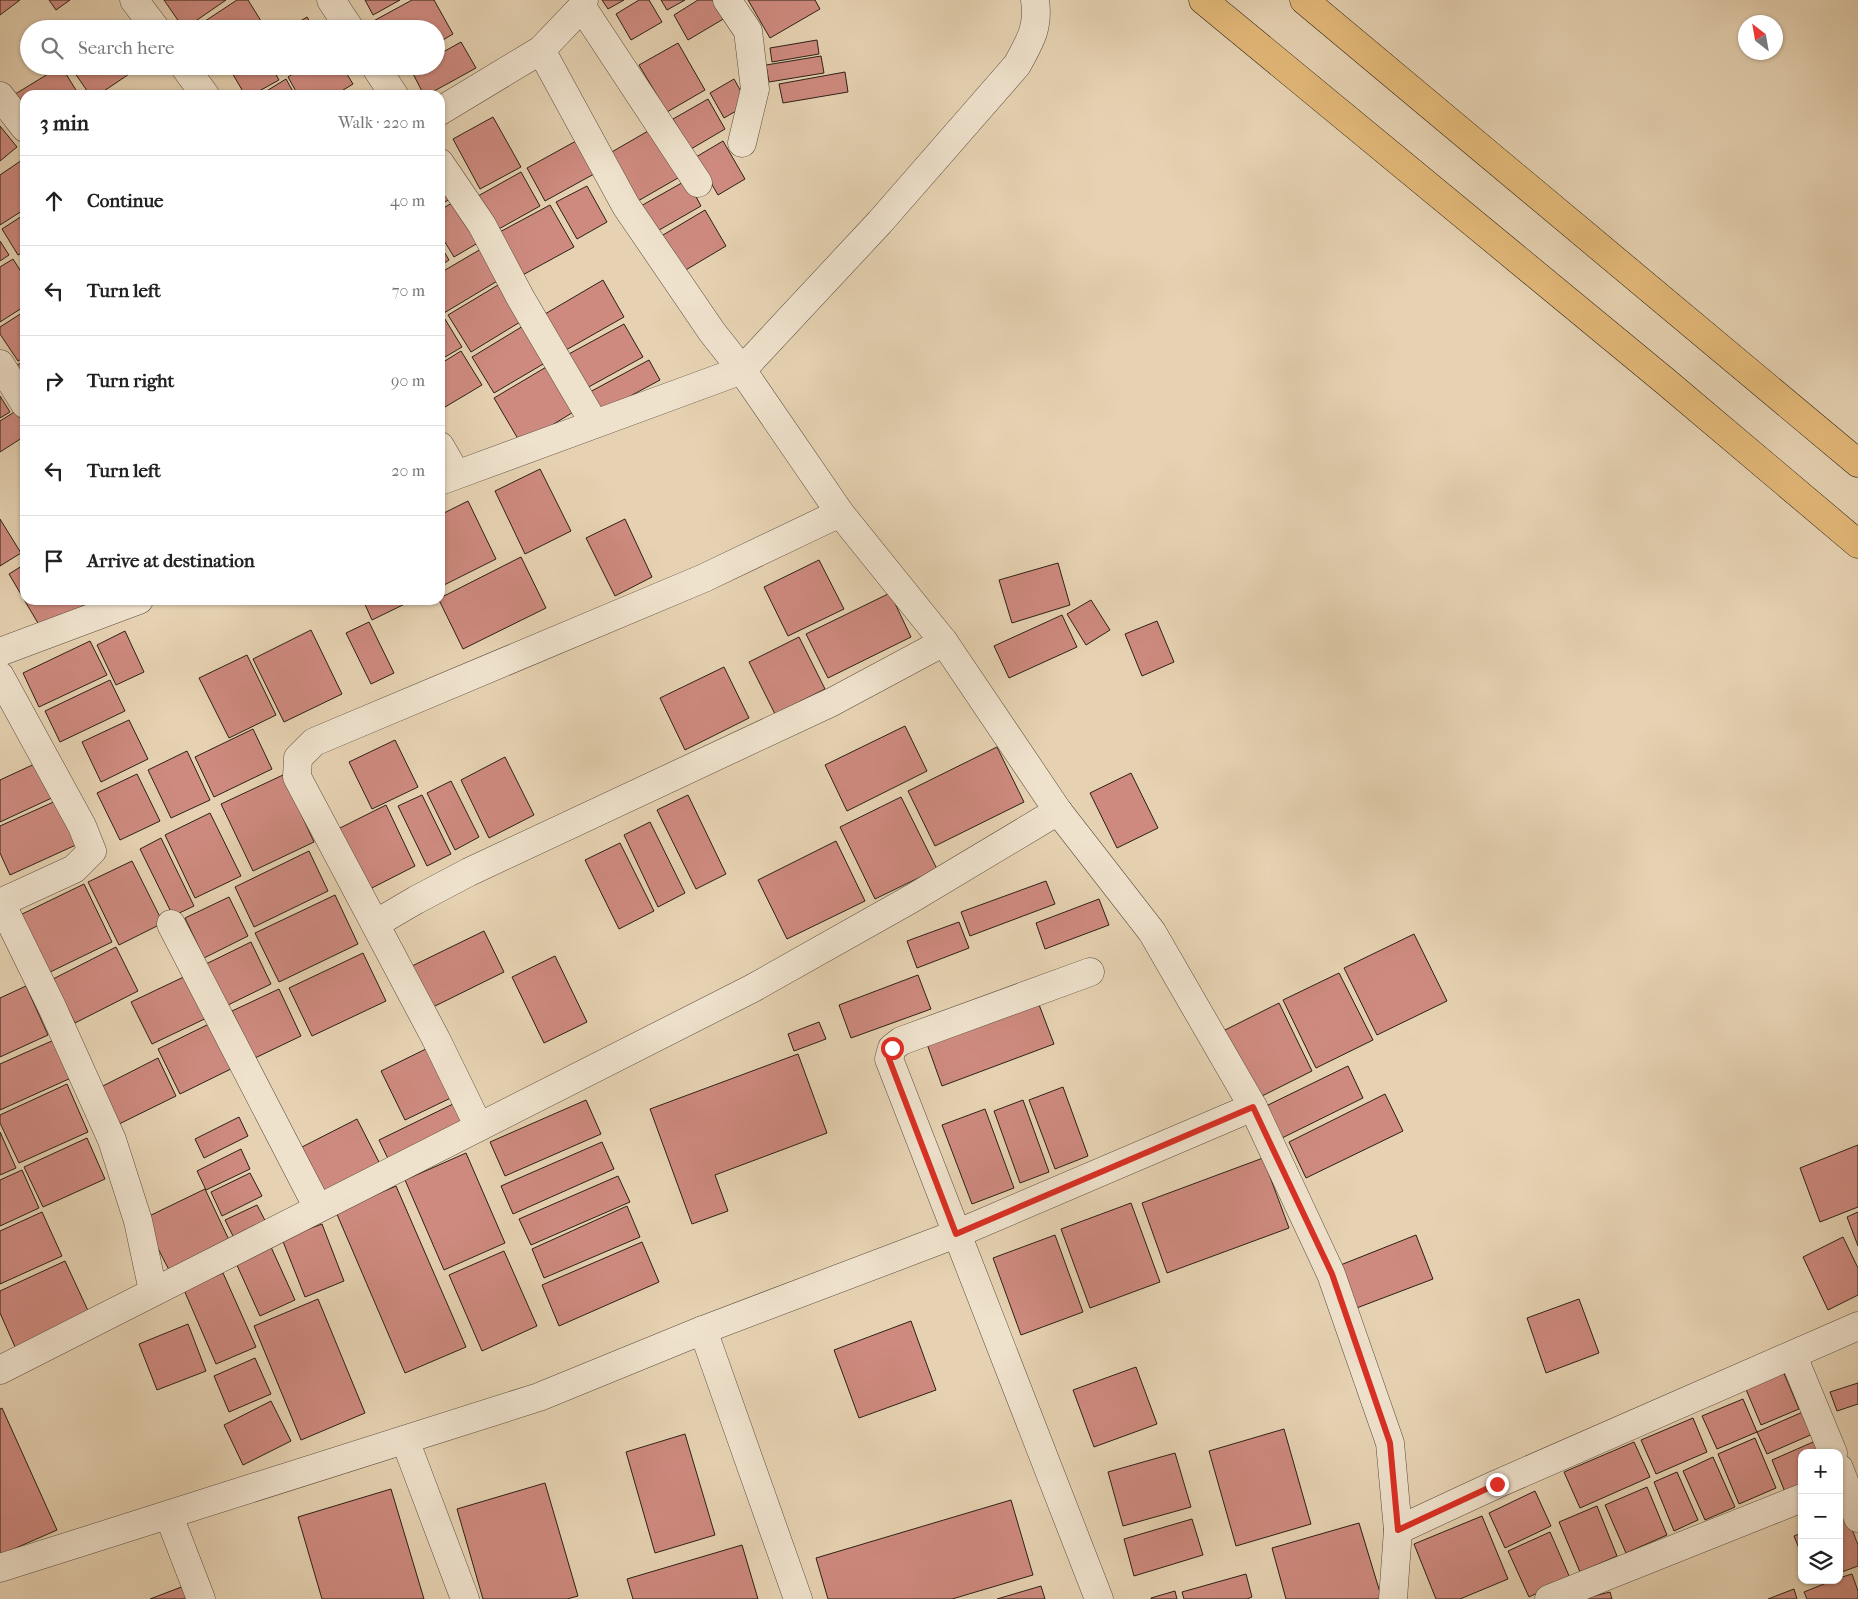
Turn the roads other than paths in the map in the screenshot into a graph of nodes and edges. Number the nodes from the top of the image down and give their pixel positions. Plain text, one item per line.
1 (134, 0) edge
2 (331, 0) edge
3 (727, 0) edge
4 (1035, 0) edge
5 (1203, 0) edge
6 (1304, 0) edge
7 (583, 4) edge
8 (149, 20) edge
9 (344, 20) edge
10 (541, 50) junction
11 (191, 75) edge
12 (381, 75) edge
13 (201, 90) edge
14 (391, 90) edge
15 (0, 96) edge
16 (445, 108) edge
17 (20, 122) edge
18 (742, 143) dead end
19 (445, 170) edge
20 (698, 182) dead end
21 (0, 364) edge
22 (742, 370) junction
23 (20, 396) edge
24 (594, 424) junction
25 (1858, 463) edge
26 (448, 477) edge
27 (840, 513) junction
28 (1858, 544) edge
29 (124, 605) edge
30 (944, 642) junction
31 (0, 652) edge
32 (0, 676) edge
33 (1058, 811) junction
34 (0, 903) edge
35 (172, 924) dead end
36 (376, 924) junction
37 (1090, 972) dead end
38 (1253, 1107) junction
39 (479, 1127) junction
40 (318, 1208) junction
41 (956, 1234) junction
42 (154, 1291) junction
43 (1858, 1326) edge
44 (703, 1330) junction
45 (1793, 1356) junction
46 (3, 1360) edge
47 (405, 1440) junction
48 (1831, 1449) edge
49 (1843, 1482) edge
50 (1798, 1500) edge
51 (170, 1516) junction
52 (1858, 1518) edge
53 (1398, 1530) junction
54 (0, 1568) edge
55 (201, 1599) edge
56 (465, 1599) edge
57 (798, 1599) edge
58 (1099, 1599) edge
59 (1393, 1599) edge
60 (1549, 1599) edge

1 - 8 street
2 - 9 street
3 - 18 street
4 - 22 street
5 - 28 highway
6 - 25 highway
7 - 10 street
7 - 20 street
10 - 16 street
10 - 22 street
11 - 13 street
12 - 14 street
15 - 17 street
19 - 24 street
21 - 23 street
22 - 24 street
22 - 27 street
24 - 26 street
27 - 30 street
27 - 36 street
29 - 31 street
30 - 33 street
30 - 36 street
32 - 34 street
33 - 38 street
33 - 39 street
34 - 42 street
35 - 40 street
36 - 39 street
37 - 41 street
38 - 41 street
38 - 53 street
39 - 40 street
40 - 42 street
41 - 44 street
41 - 58 street
42 - 46 street
43 - 45 street
44 - 47 street
44 - 57 street
45 - 48 street
45 - 53 street
47 - 51 street
47 - 56 street
49 - 52 street
50 - 60 street
51 - 54 street
51 - 55 street
53 - 59 street

